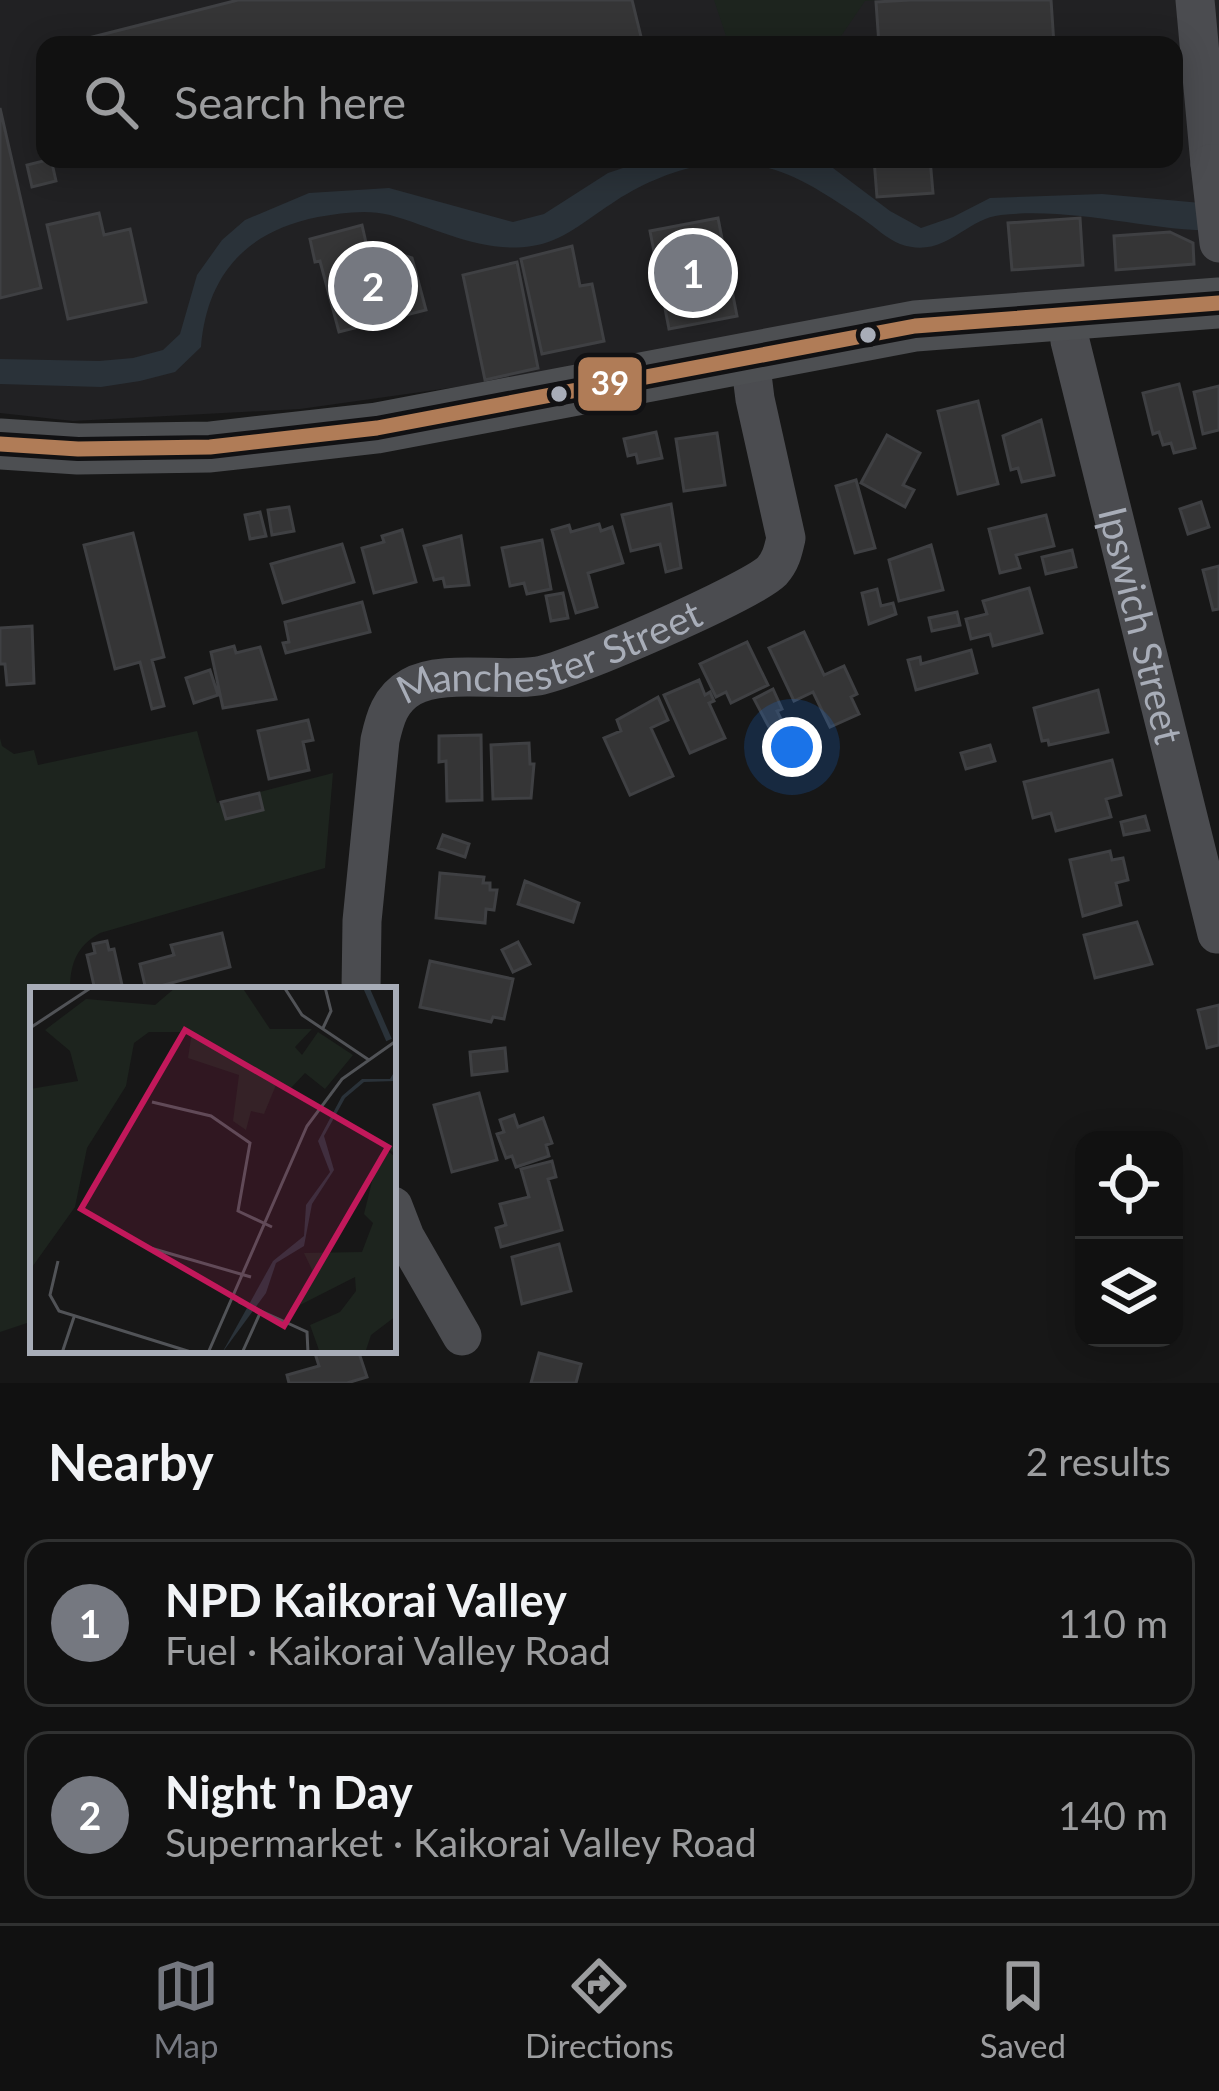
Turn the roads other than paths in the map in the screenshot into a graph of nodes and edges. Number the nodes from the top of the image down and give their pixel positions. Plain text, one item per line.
1 (1195, 0) edge
2 (1216, 202) edge
3 (1219, 303) edge
4 (1068, 327) junction
5 (1219, 332) edge
6 (753, 372) junction
7 (0, 444) edge
8 (0, 470) edge
9 (1217, 934) edge
10 (362, 987) edge
11 (396, 1214) edge
12 (462, 1336) dead end

1 - 2 street
3 - 4 main road
4 - 5 main road
4 - 6 main road
4 - 9 street, Ipswich Street
6 - 7 main road
6 - 8 main road
6 - 10 street, Manchester Street
11 - 12 street

